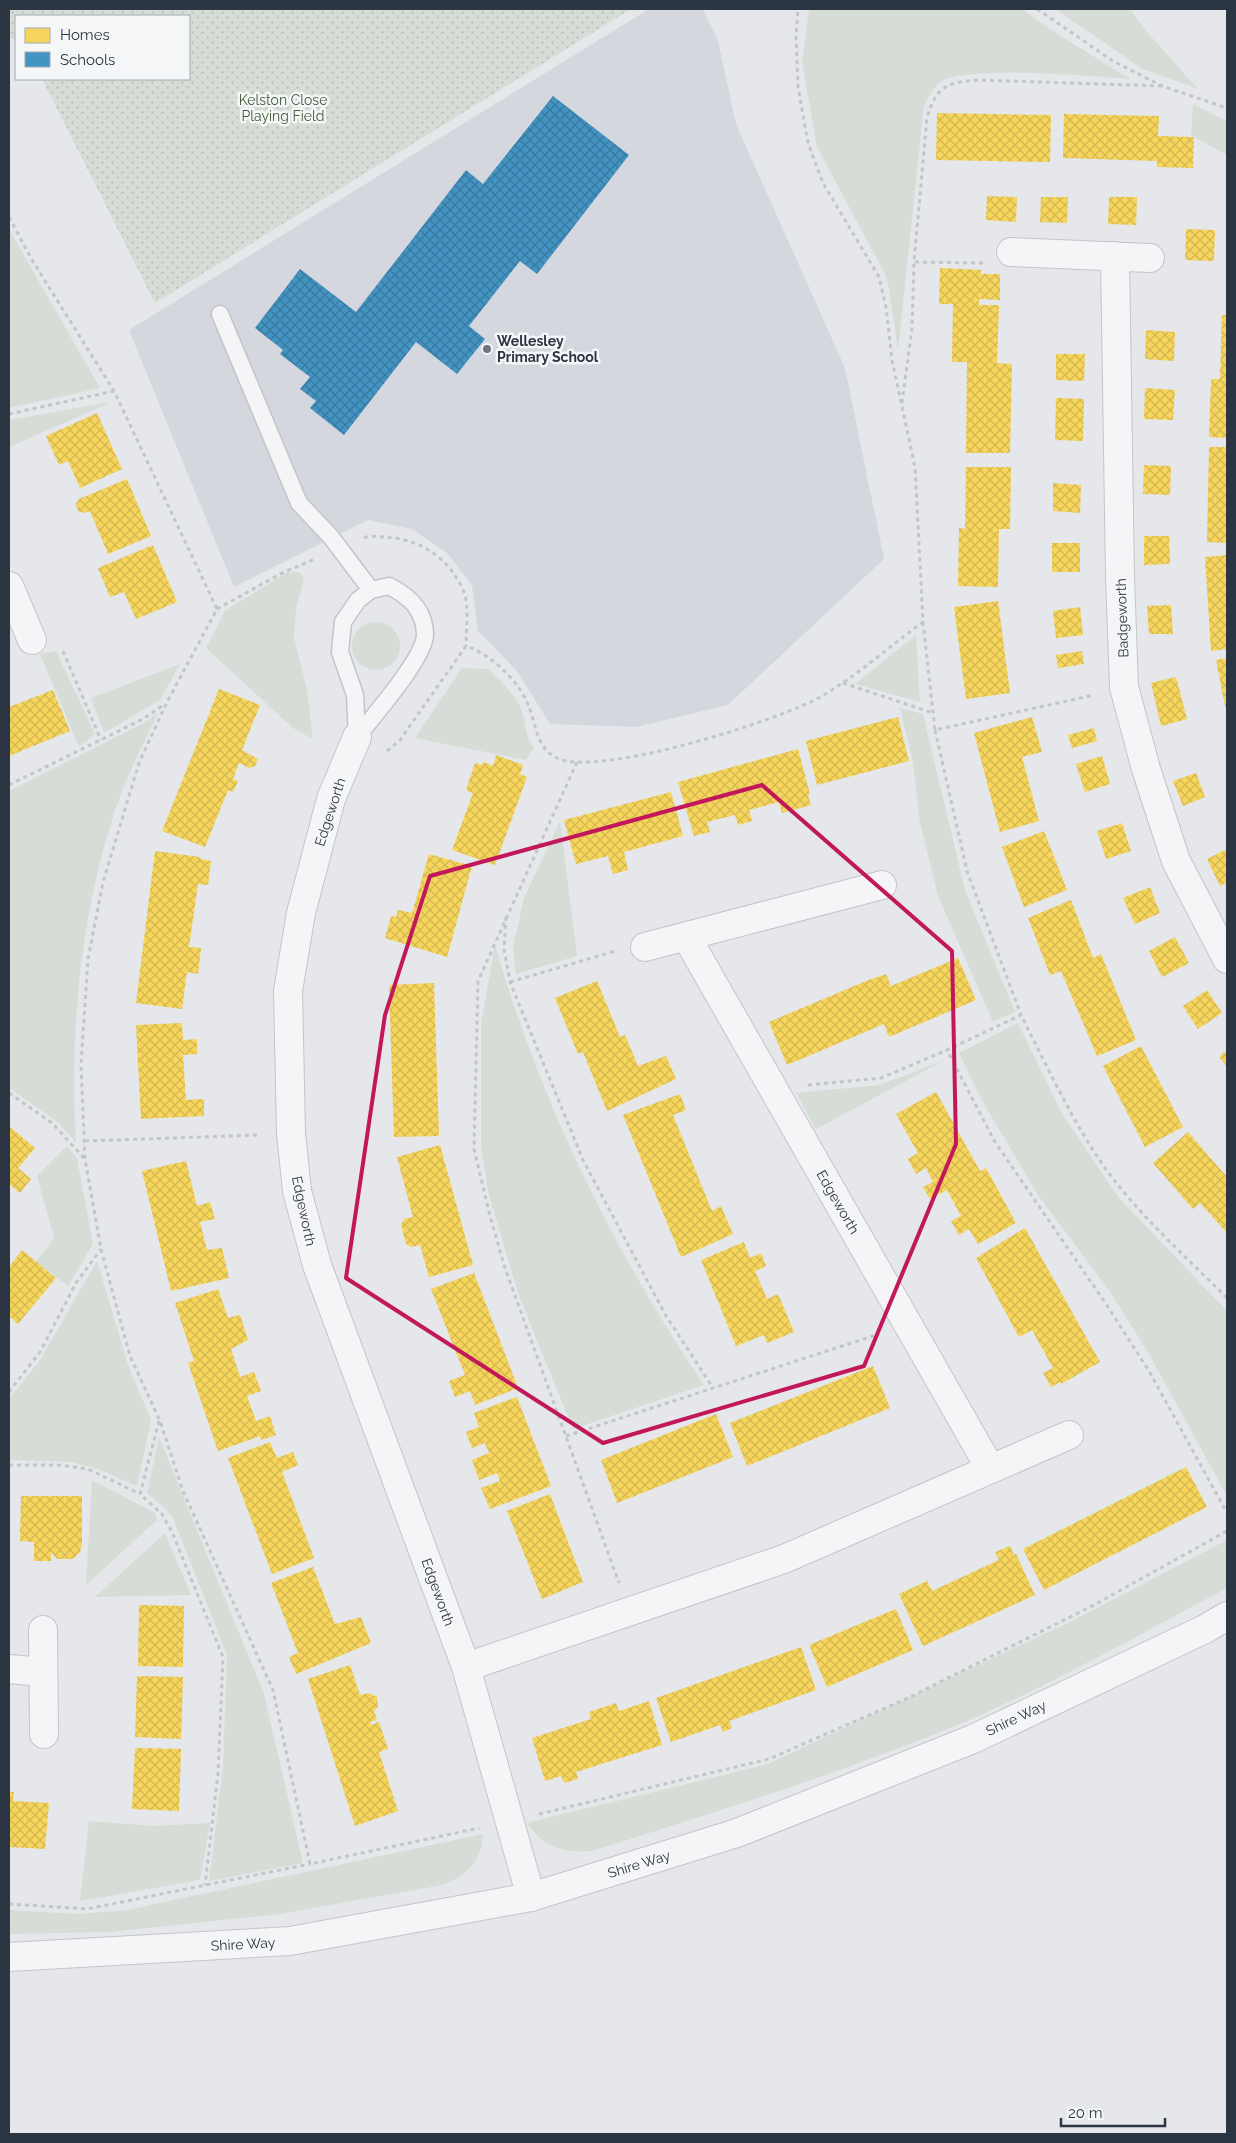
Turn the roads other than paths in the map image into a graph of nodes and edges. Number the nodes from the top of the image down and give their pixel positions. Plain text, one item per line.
1 (1011, 252) dead end
2 (1115, 256) junction
3 (1150, 258) dead end
4 (220, 314) dead end
5 (9, 589) edge
6 (371, 590) junction
7 (32, 640) road end
8 (357, 737) junction
9 (882, 885) dead end
10 (686, 936) junction
11 (646, 947) road end
12 (1227, 959) edge
13 (1069, 1435) dead end
14 (990, 1468) junction
15 (1227, 1616) edge
16 (43, 1630) dead end
17 (466, 1667) junction
18 (9, 1669) edge
19 (44, 1672) junction
20 (44, 1734) dead end
21 (531, 1897) junction
22 (9, 1957) edge

1 - 2 street
2 - 3 street
2 - 12 street, Badgeworth
4 - 6 lane
5 - 7 street
6 - 8 lane, Edgeworth
6 - 8 lane, Edgeworth
8 - 17 street, Edgeworth
9 - 10 street
10 - 11 street
10 - 14 street, Edgeworth
13 - 14 street
14 - 17 street
15 - 21 street, Shire Way
16 - 19 street
17 - 21 street, Edgeworth
18 - 19 street
19 - 20 street
21 - 22 street, Shire Way

